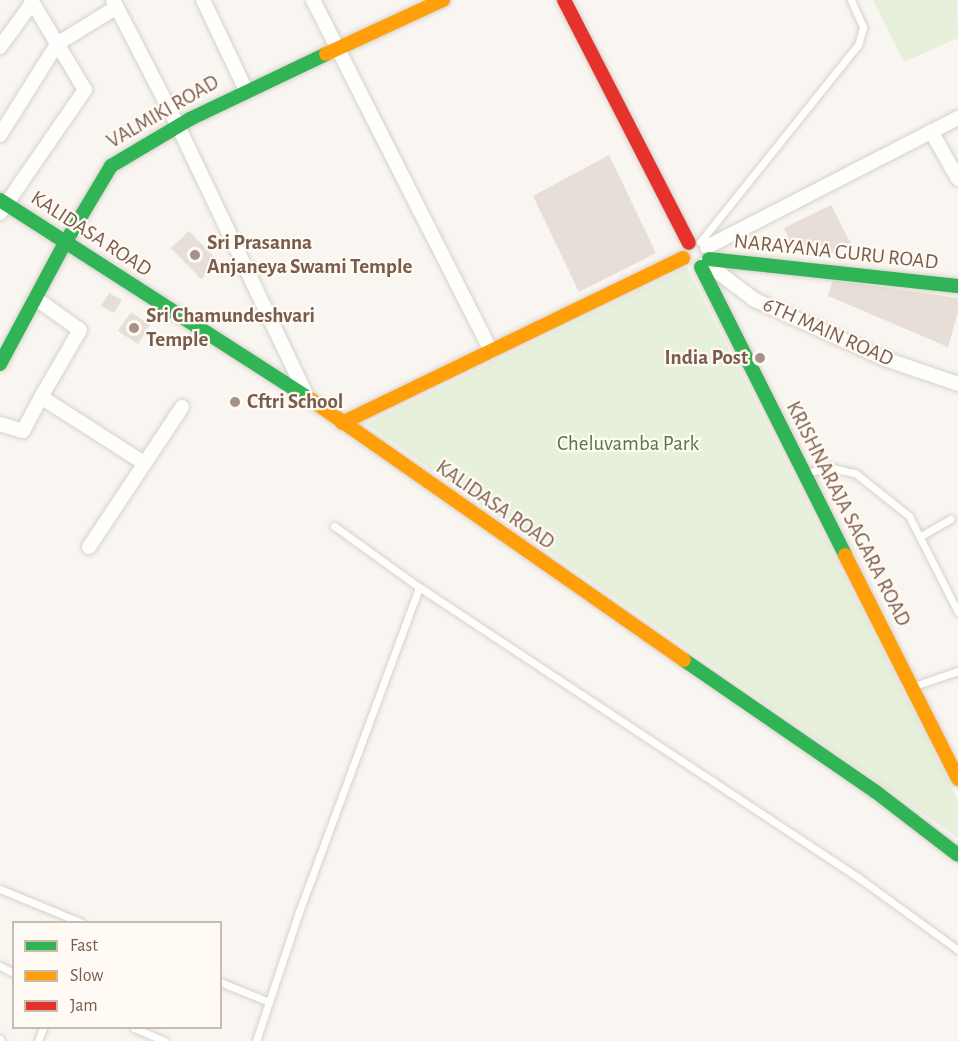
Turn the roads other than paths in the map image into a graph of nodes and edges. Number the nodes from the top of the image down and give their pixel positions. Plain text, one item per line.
1 (203, 0) edge
2 (313, 0) edge
3 (443, 0) edge
4 (564, 0) edge
5 (851, 0) edge
6 (31, 2) edge
7 (115, 4) edge
8 (57, 44) junction
9 (0, 47) edge
10 (338, 48) junction
11 (246, 90) junction
12 (958, 118) edge
13 (178, 126) junction
14 (931, 131) junction
15 (0, 135) edge
16 (958, 178) edge
17 (2, 206) edge
18 (64, 243) junction
19 (702, 253) junction
20 (683, 258) junction
21 (958, 286) edge
22 (35, 298) junction
23 (491, 351) junction
24 (0, 364) edge
25 (958, 384) edge
26 (41, 397) junction
27 (307, 397) junction
28 (182, 407) dead end
29 (342, 423) junction
30 (0, 424) edge
31 (144, 463) junction
32 (805, 474) junction
33 (951, 519) dead end
34 (334, 526) dead end
35 (921, 536) junction
36 (89, 548) dead end
37 (419, 587) junction
38 (958, 612) edge
39 (958, 671) edge
40 (911, 686) junction
41 (958, 779) edge
42 (958, 855) edge
43 (0, 889) edge
44 (78, 921) edge
45 (958, 950) edge
46 (222, 983) edge
47 (269, 1002) junction
48 (136, 1029) edge
49 (164, 1041) edge
50 (256, 1041) edge

1 - 11 street
2 - 10 street
3 - 10 street, VALMIKI ROAD
4 - 19 street, KRISHNARAJA SAGARA ROAD
5 - 19 lane
6 - 8 street
6 - 9 street
7 - 8 street
7 - 13 street
8 - 15 street
8 - 17 street
10 - 11 street, VALMIKI ROAD
10 - 23 street
11 - 13 street, VALMIKI ROAD
12 - 14 street
13 - 18 street, VALMIKI ROAD
13 - 27 street
14 - 16 street
14 - 19 street
17 - 18 street, KALIDASA ROAD
18 - 22 street, VALMIKI ROAD
18 - 27 street, KALIDASA ROAD
19 - 20 street
19 - 20 street
19 - 21 street, NARAYANA GURU ROAD
19 - 25 street, 6TH MAIN ROAD
19 - 32 street, KRISHNARAJA SAGARA ROAD
20 - 23 street
22 - 24 street, VALMIKI ROAD
22 - 26 street
23 - 29 street
26 - 30 street
26 - 31 street
27 - 29 street, KALIDASA ROAD
28 - 31 street
29 - 42 street, KALIDASA ROAD
31 - 36 street
32 - 35 lane
32 - 40 street, KRISHNARAJA SAGARA ROAD
33 - 35 lane
34 - 37 lane
35 - 38 lane
37 - 45 lane
37 - 47 lane
39 - 40 lane
40 - 41 street, KRISHNARAJA SAGARA ROAD
43 - 44 lane
46 - 47 lane
47 - 50 lane
48 - 49 lane

